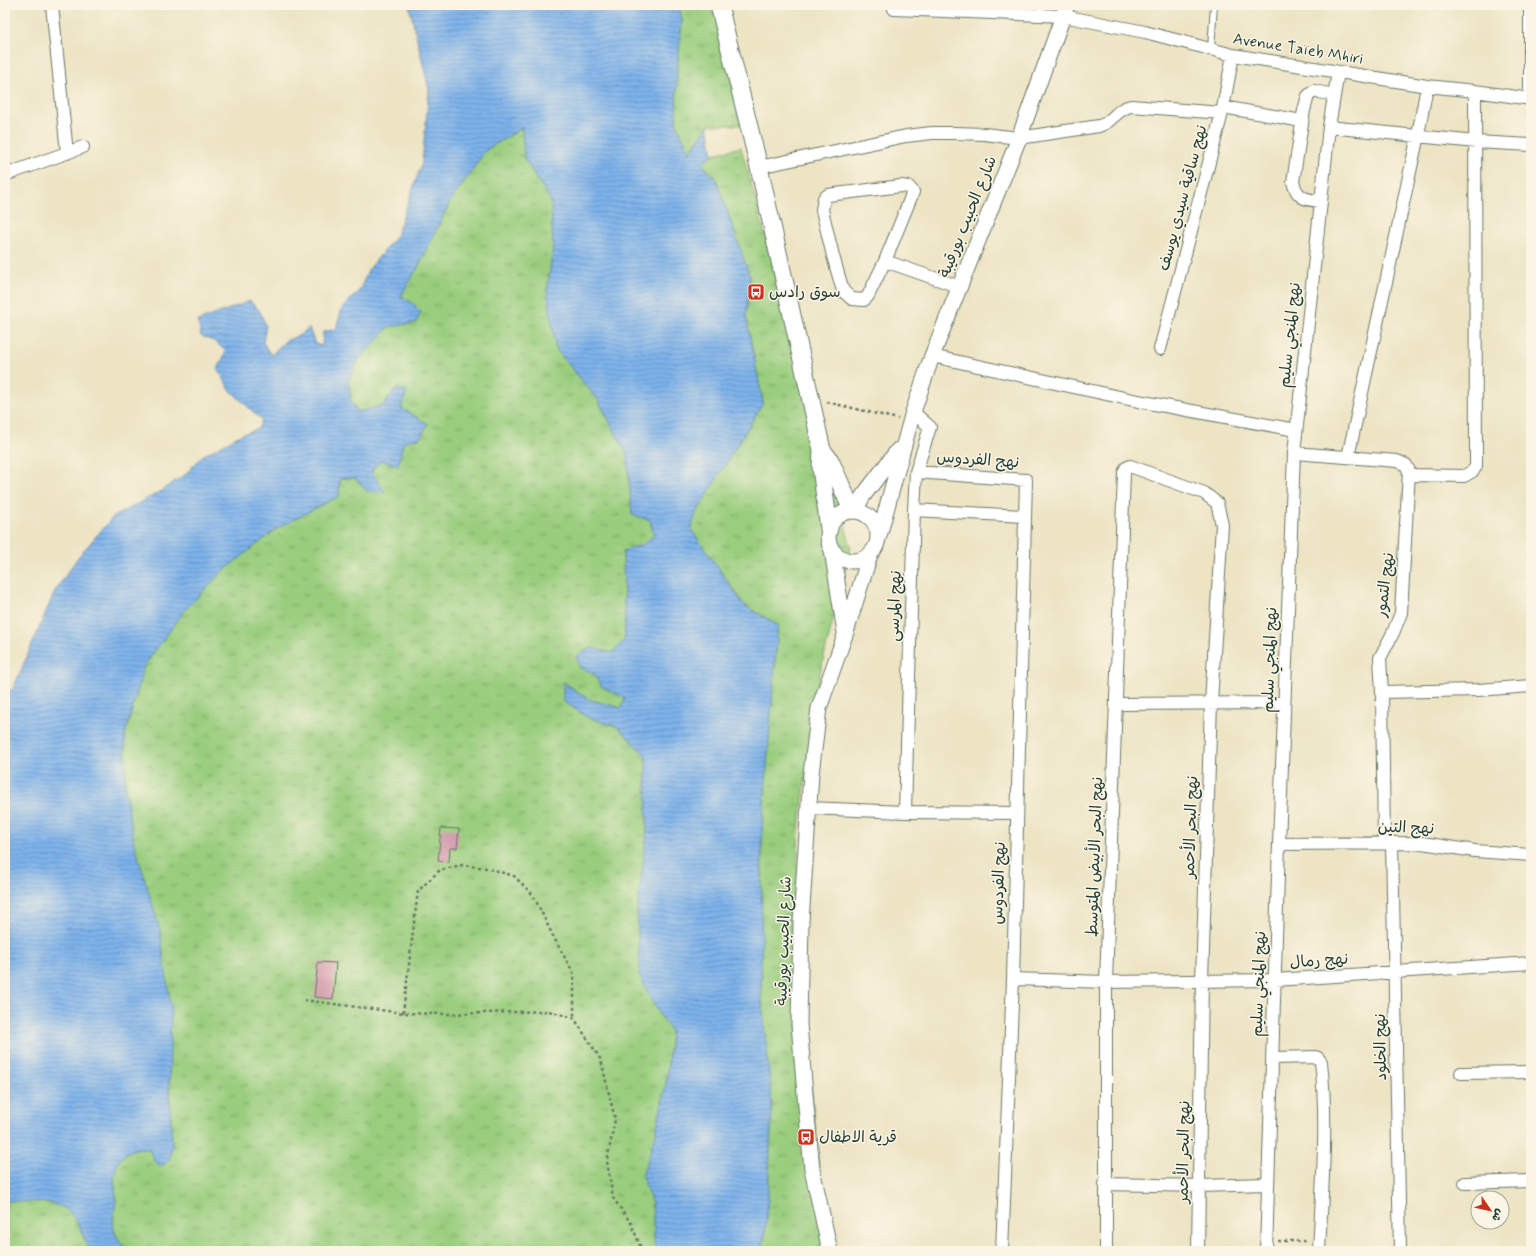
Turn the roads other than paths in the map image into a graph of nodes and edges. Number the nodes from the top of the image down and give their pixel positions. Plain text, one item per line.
1 (52, 5) edge
2 (719, 5) edge
3 (1214, 5) edge
4 (1530, 5) edge
5 (894, 9) dead end
6 (1065, 10) edge
7 (1211, 50) junction
8 (1233, 55) junction
9 (1338, 72) junction
10 (1427, 86) junction
11 (1475, 91) junction
12 (1334, 95) junction
13 (1531, 99) edge
14 (1223, 110) junction
15 (1302, 121) junction
16 (1329, 127) junction
17 (1418, 135) junction
18 (1019, 138) junction
19 (1476, 142) junction
20 (1531, 145) edge
21 (83, 146) dead end
22 (67, 153) junction
23 (759, 167) junction
24 (5, 175) edge
25 (1320, 202) junction
26 (885, 261) junction
27 (960, 287) junction
28 (1160, 348) dead end
29 (932, 356) junction
30 (911, 417) junction
31 (1296, 430) junction
32 (904, 443) junction
33 (822, 450) junction
34 (1294, 453) junction
35 (1348, 457) junction
36 (1128, 466) joint
37 (916, 472) junction
38 (1410, 475) junction
39 (853, 510) junction
40 (914, 510) junction
41 (1024, 516) junction
42 (829, 529) junction
43 (879, 536) junction
44 (832, 550) junction
45 (870, 555) junction
46 (845, 635) junction
47 (1531, 686) edge
48 (1382, 692) junction
49 (1284, 702) junction
50 (1210, 703) junction
51 (1117, 704) junction
52 (808, 808) junction
53 (905, 812) junction
54 (1017, 813) junction
55 (1388, 842) junction
56 (1279, 844) junction
57 (1531, 855) edge
58 (1531, 963) edge
59 (1395, 972) junction
60 (1013, 980) junction
61 (1202, 980) junction
62 (1275, 980) junction
63 (1106, 982) junction
64 (1273, 1058) junction
65 (1531, 1072) edge
66 (1461, 1073) dead end
67 (1531, 1181) edge
68 (1465, 1183) dead end
69 (1105, 1184) junction
70 (1268, 1184) junction
71 (1200, 1186) junction
72 (1266, 1246) edge
73 (1319, 1246) edge
74 (830, 1251) edge
75 (1002, 1251) edge
76 (1106, 1251) edge
77 (1198, 1251) edge
78 (1400, 1251) edge

1 - 22 street
2 - 23 main road
3 - 7 lane
4 - 13 street
5 - 6 street, Avenue Taïeb Mhiri
6 - 7 street, Avenue Taïeb Mhiri
6 - 18 street, شارع الحبيب بورقيبة
7 - 8 street, Avenue Taïeb Mhiri
8 - 9 street, Avenue Taïeb Mhiri
8 - 14 street, نهج ساقية سيدي يوسف
9 - 10 street, Avenue Taïeb Mhiri
9 - 12 street, نهج المنجي سليم
10 - 11 street, Avenue Taïeb Mhiri
10 - 17 street
11 - 13 street, Avenue Taïeb Mhiri
11 - 19 street
12 - 15 street
12 - 16 street, نهج المنجي سليم
14 - 15 street
14 - 18 street
14 - 28 street, نهج ساقية سيدي يوسف
15 - 25 street
16 - 17 street
16 - 25 street, نهج المنجي سليم
17 - 19 street
17 - 35 street
18 - 23 street
18 - 27 street, شارع الحبيب بورقيبة
19 - 20 street
19 - 38 street
21 - 22 street
22 - 24 street
23 - 33 main road
25 - 31 street, نهج المنجي سليم
26 - 26 street
26 - 27 street
27 - 29 street, شارع الحبيب بورقيبة
29 - 30 street, شارع الحبيب بورقيبة
29 - 31 street
30 - 32 street, شارع الحبيب بورقيبة
30 - 37 street, نهج المرسى
31 - 34 street, نهج المنجي سليم
32 - 39 street, شارع الحبيب بورقيبة
32 - 43 street, شارع الحبيب بورقيبة
33 - 39 main road
33 - 42 main road
34 - 35 street
34 - 49 street, نهج المنجي سليم
35 - 38 street
36 - 50 street, نهج البحر الأحمر
36 - 51 street, نهج البحر الأبيض المتوسط
37 - 40 street, نهج المرسى
37 - 41 street, نهج الفردوس
38 - 48 street, نهج التمور
39 - 42 street
39 - 43 street
40 - 41 street
40 - 53 street, نهج المرسى
41 - 54 street, نهج الفردوس
42 - 44 street
43 - 45 street
44 - 45 street
44 - 46 street, شارع الحبيب بورقيبة
45 - 46 street, شارع الحبيب بورقيبة
46 - 52 street, شارع الحبيب بورقيبة
47 - 48 street
48 - 55 street, نهج التمور
49 - 50 street
49 - 56 street, نهج المنجي سليم
50 - 51 street
50 - 61 street, نهج البحر الأحمر
51 - 63 street, نهج البحر الأبيض المتوسط
52 - 53 street
52 - 74 street, شارع الحبيب بورقيبة
53 - 54 street
54 - 60 street, نهج الفردوس
55 - 56 street, نهج التين
55 - 57 street, نهج التين
55 - 59 street, نهج الخلود
56 - 62 street, نهج المنجي سليم
58 - 59 street, نهج رمال
59 - 62 street, نهج رمال
59 - 78 street, نهج الخلود
60 - 63 street, نهج رمال
60 - 75 street, نهج الفردوس
61 - 62 street, نهج رمال
61 - 63 street, نهج رمال
61 - 71 street, نهج البحر الأحمر
62 - 64 street, نهج المنجي سليم
63 - 69 street, نهج البحر الأبيض المتوسط
64 - 70 street, نهج المنجي سليم
64 - 73 street
65 - 66 street
67 - 68 street
69 - 71 street
69 - 76 street, نهج البحر الأبيض المتوسط
70 - 71 street
70 - 72 street, نهج المنجي سليم
71 - 77 street, نهج البحر الأحمر

